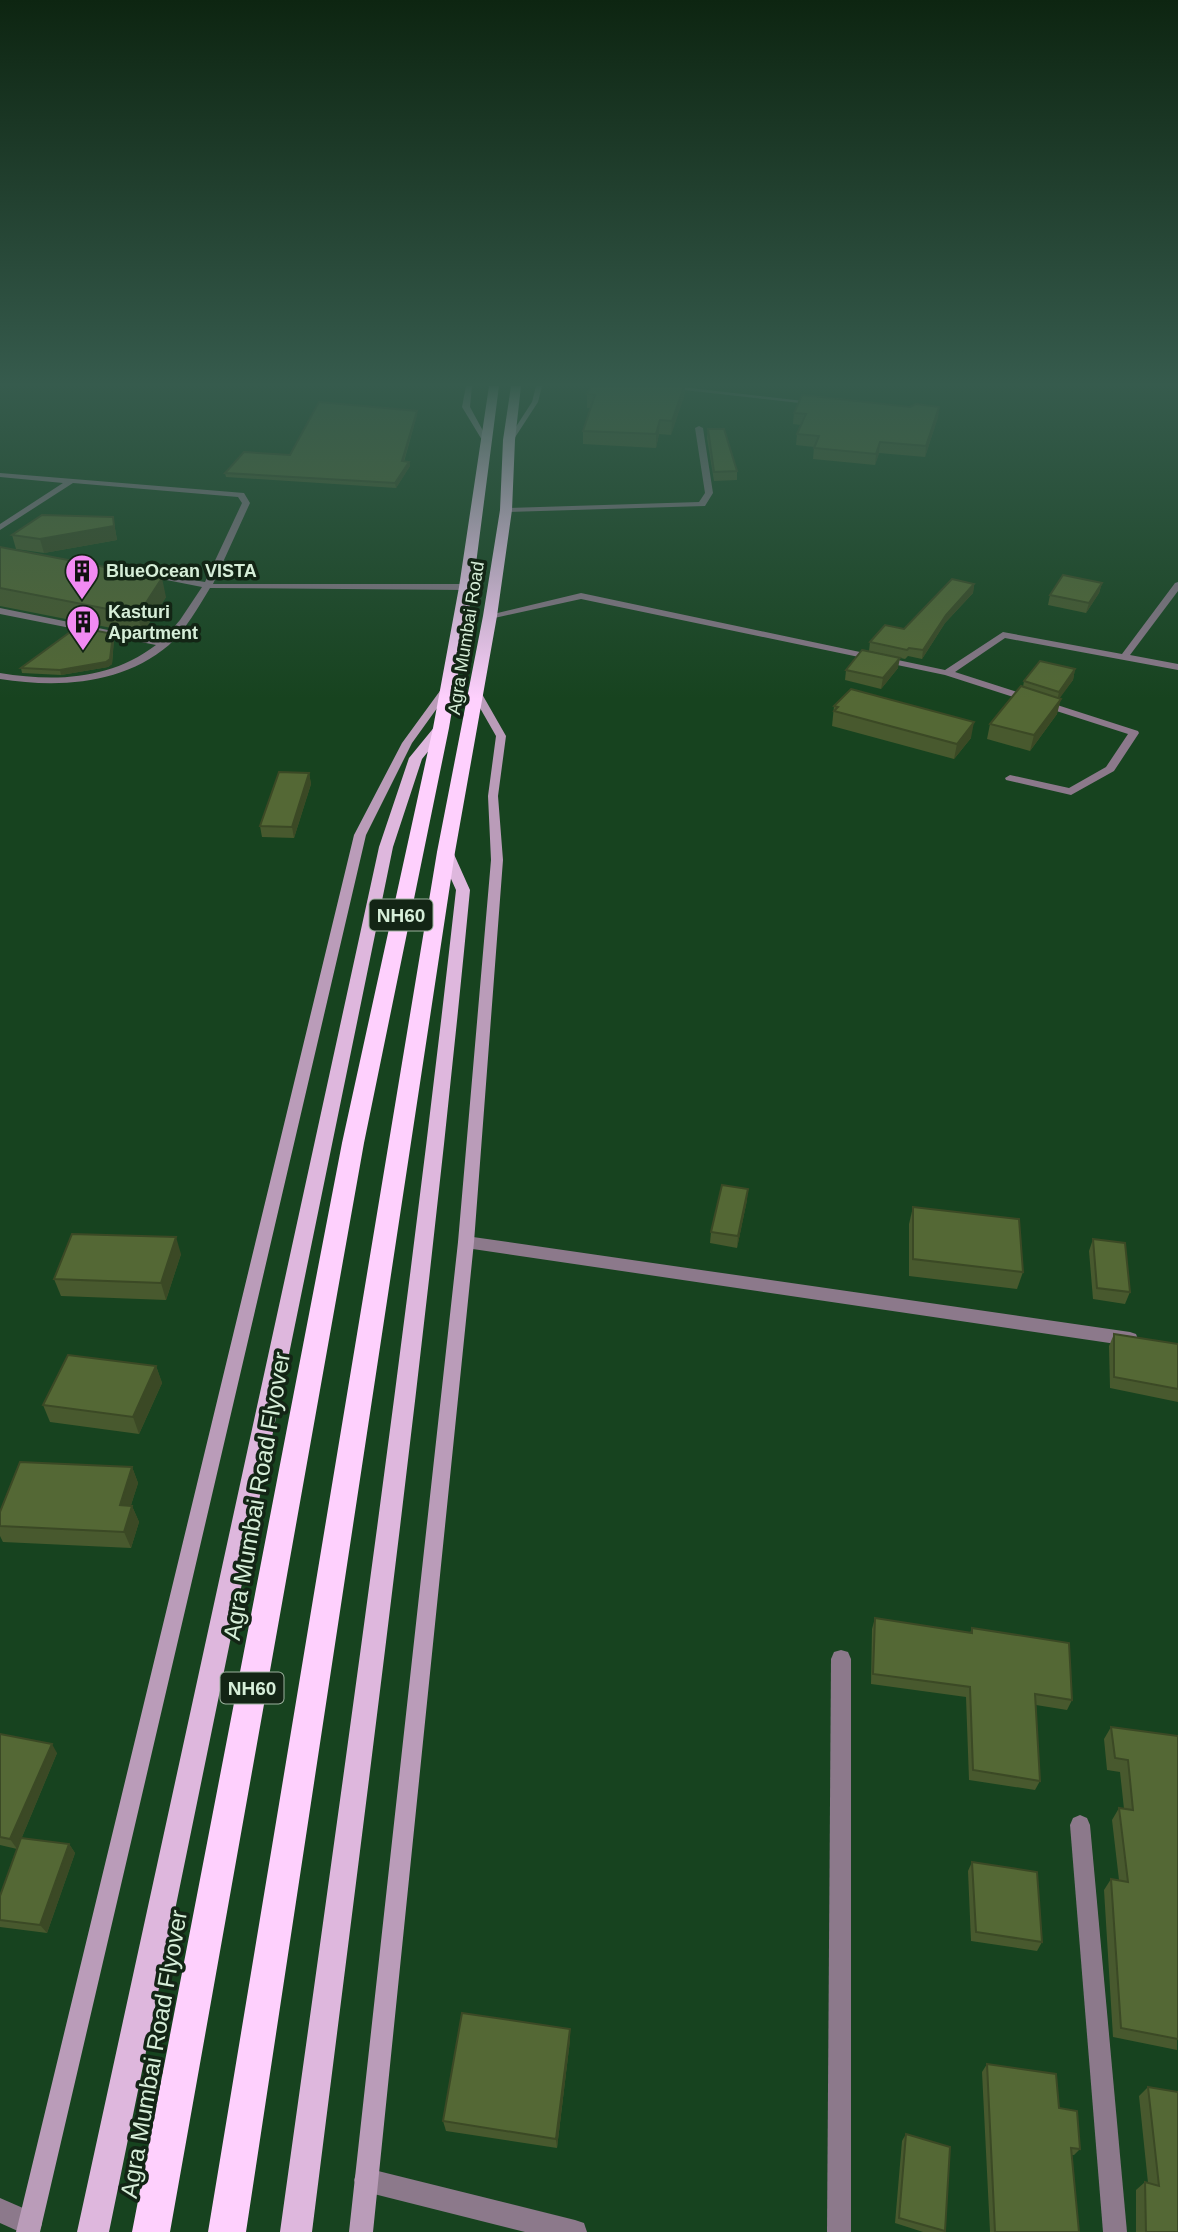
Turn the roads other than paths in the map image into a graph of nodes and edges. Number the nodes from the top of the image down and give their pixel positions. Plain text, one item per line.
1 (57, 490) edge
2 (182, 490) edge
3 (478, 490) edge
4 (507, 490) edge
5 (709, 490) edge
6 (506, 510) junction
7 (0, 528) edge
8 (130, 573) edge
9 (208, 585) junction
10 (1178, 585) edge
11 (466, 587) junction
12 (0, 611) edge
13 (490, 616) junction
14 (164, 644) junction
15 (1124, 657) junction
16 (1178, 667) edge
17 (947, 673) junction
18 (0, 676) edge
19 (448, 686) junction
20 (477, 694) junction
21 (441, 728) junction
22 (1010, 778) dead end
23 (446, 852) junction
24 (466, 1242) junction
25 (1151, 1342) edge
26 (841, 1659) dead end
27 (1080, 1825) dead end
28 (366, 2180) junction
29 (0, 2210) edge
30 (29, 2228) edge
31 (93, 2232) edge
32 (151, 2232) edge
33 (227, 2232) edge
34 (296, 2232) edge
35 (361, 2232) edge
36 (575, 2232) edge
37 (839, 2232) edge
38 (1115, 2232) edge

1 - 7 street
2 - 9 street
3 - 11 highway, Agra Mumbai Road / NH60
4 - 6 highway, Agra Mumbai Road / NH60
5 - 6 street
6 - 13 highway, Agra Mumbai Road / NH60
8 - 9 street
9 - 11 street
9 - 14 street
10 - 15 street
11 - 19 highway, Agra Mumbai Road / NH60
12 - 14 street
13 - 17 street
13 - 20 highway, Agra Mumbai Road / NH60
14 - 18 street
15 - 16 street
15 - 17 street
17 - 22 street
19 - 21 highway, NH60
19 - 30 street
20 - 23 highway, Agra Mumbai Road / NH60
20 - 24 street
21 - 31 main road
21 - 32 highway, Agra Mumbai Road Flyover / NH60
23 - 33 highway, NH60
23 - 34 main road
24 - 25 street
24 - 28 street
26 - 37 street
27 - 38 street
28 - 35 street
28 - 36 street
29 - 30 street

